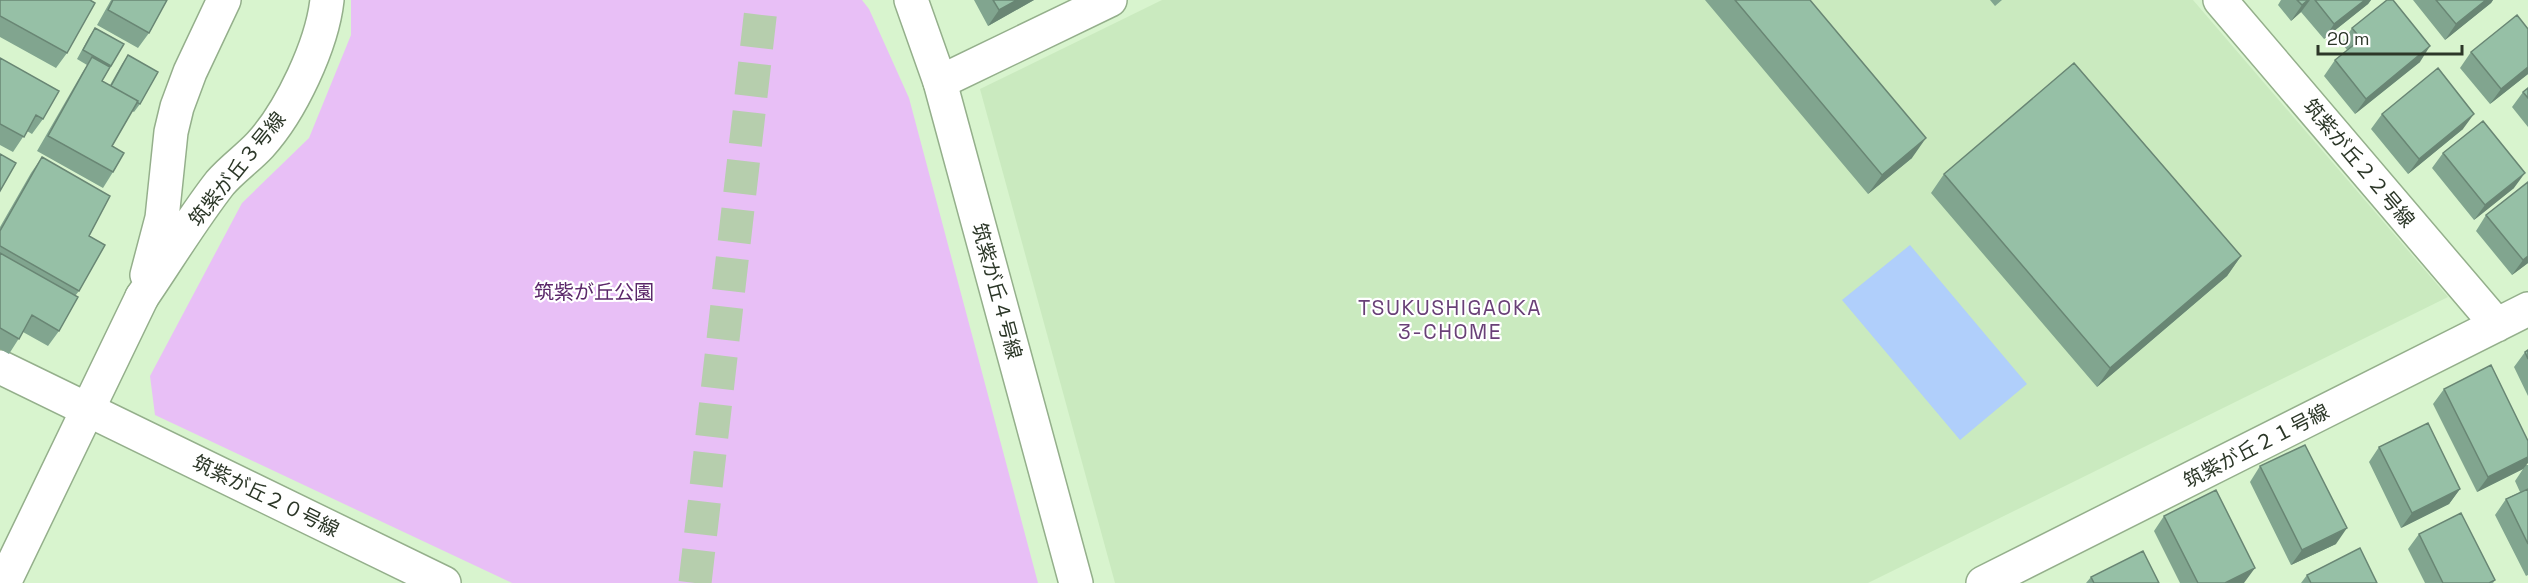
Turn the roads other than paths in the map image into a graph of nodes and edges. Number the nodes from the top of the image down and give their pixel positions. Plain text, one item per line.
1 (224, 0) edge
2 (327, 0) edge
3 (911, 0) edge
4 (1110, 0) edge
5 (2220, 0) edge
6 (940, 82) junction
7 (142, 297) junction
8 (2528, 309) edge
9 (2497, 325) junction
10 (0, 367) edge
11 (88, 409) junction
12 (4, 583) edge
13 (444, 583) edge
14 (1076, 583) edge
15 (1983, 583) edge

1 - 7 street, 筑紫が丘３号線
2 - 7 street, 筑紫が丘３号線
3 - 6 street, 筑紫が丘４号線
4 - 6 street
5 - 9 street, 筑紫が丘２２号線
6 - 14 street, 筑紫が丘４号線
7 - 11 street, 筑紫が丘３号線
8 - 9 street, 筑紫が丘２１号線
9 - 15 street, 筑紫が丘２１号線
10 - 11 street, 筑紫が丘２０号線
11 - 12 street, 筑紫が丘３号線
11 - 13 street, 筑紫が丘２０号線

